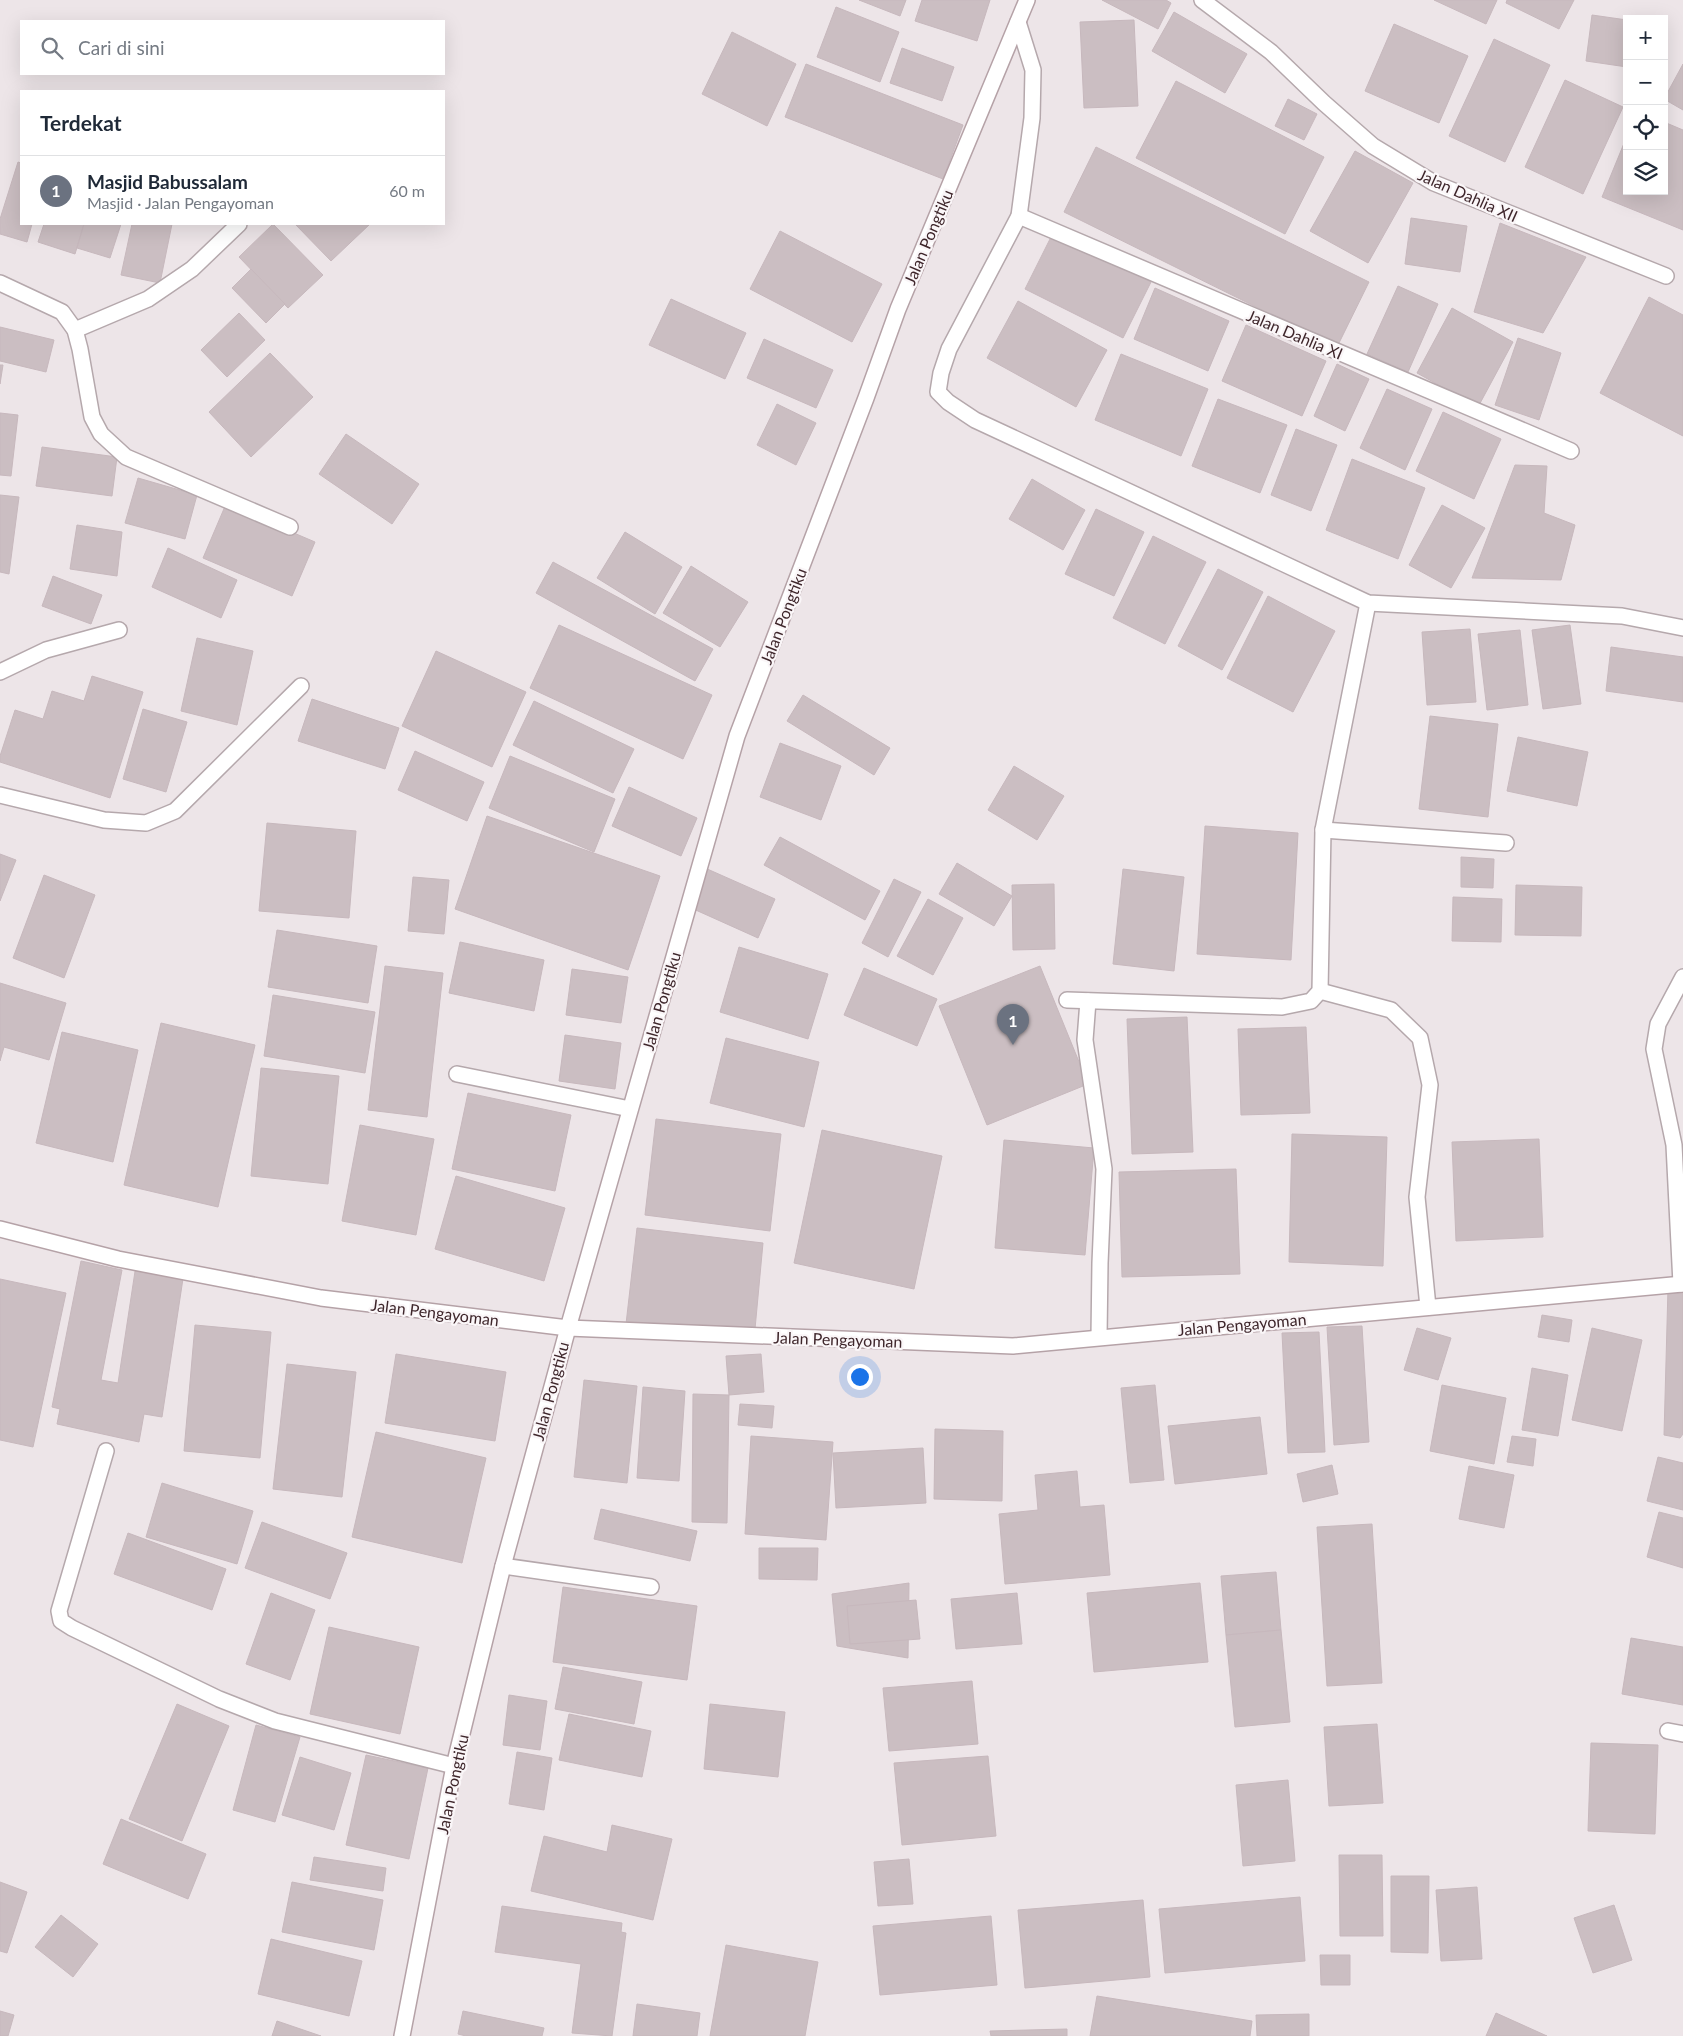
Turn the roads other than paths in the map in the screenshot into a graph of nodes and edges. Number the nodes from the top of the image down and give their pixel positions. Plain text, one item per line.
1 (1027, 0) edge
2 (1202, 0) edge
3 (1018, 22) junction
4 (1019, 216) junction
5 (238, 225) edge
6 (1666, 276) dead end
7 (0, 283) edge
8 (75, 330) junction
9 (1571, 452) dead end
10 (290, 527) dead end
11 (1368, 603) junction
12 (1683, 628) edge
13 (119, 630) dead end
14 (0, 672) edge
15 (301, 686) dead end
16 (0, 795) edge
17 (1323, 830) junction
18 (1506, 843) dead end
19 (1683, 977) edge
20 (1320, 991) junction
21 (1067, 1000) dead end
22 (1088, 1001) junction
23 (457, 1074) dead end
24 (630, 1109) junction
25 (0, 1229) edge
26 (1682, 1284) edge
27 (1428, 1307) junction
28 (568, 1328) junction
29 (1099, 1337) junction
30 (106, 1451) dead end
31 (503, 1566) junction
32 (651, 1587) dead end
33 (1668, 1731) dead end
34 (1683, 1734) edge
35 (454, 1766) junction
36 (402, 2036) edge

1 - 3 street, Jalan Pongtiku
2 - 6 street, Jalan Dahlia XII
3 - 4 street
3 - 24 street, Jalan Pongtiku
4 - 9 street, Jalan Dahlia XI
4 - 11 street
5 - 8 street
7 - 8 street
8 - 10 street
11 - 12 street
11 - 17 street
13 - 14 street
15 - 16 street
17 - 18 street
17 - 20 street
19 - 26 street
20 - 22 street
20 - 27 street
21 - 22 street
22 - 29 street
23 - 24 street
24 - 28 street, Jalan Pongtiku
25 - 28 street, Jalan Pengayoman
26 - 27 street, Jalan Pengayoman
27 - 29 street, Jalan Pengayoman
28 - 29 street, Jalan Pengayoman
28 - 31 street, Jalan Pongtiku
30 - 35 street
31 - 32 street
31 - 35 street, Jalan Pongtiku
33 - 34 street
35 - 36 street, Jalan Pongtiku

